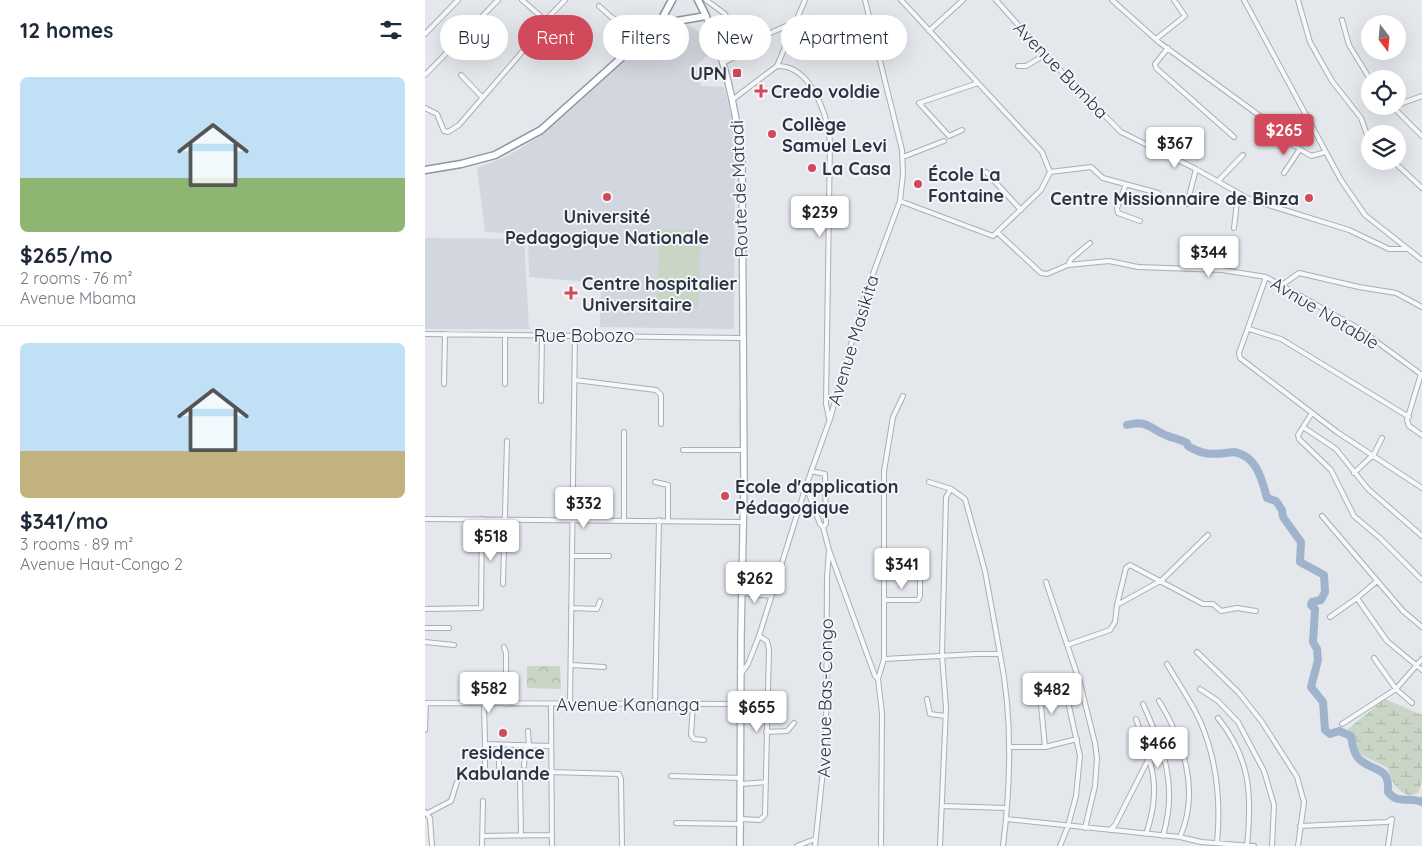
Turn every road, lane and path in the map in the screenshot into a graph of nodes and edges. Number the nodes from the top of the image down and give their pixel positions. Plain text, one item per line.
1 (458, 0) edge
2 (498, 0) edge
3 (522, 0) edge
4 (565, 0) edge
5 (672, 0) edge
6 (698, 0) edge
7 (706, 0) edge
8 (805, 0) edge
9 (865, 0) edge
10 (901, 0) edge
11 (963, 0) edge
12 (995, 0) edge
13 (1112, 0) edge
14 (1174, 0) edge
15 (1244, 0) edge
16 (1297, 0) edge
17 (599, 6) dead end
18 (539, 15) edge
19 (550, 15) edge
20 (609, 15) edge
21 (664, 15) edge
22 (705, 15) edge
23 (725, 15) edge
24 (798, 15) edge
25 (869, 15) edge
26 (1342, 20) dead end
27 (929, 30) junction
28 (425, 34) edge
29 (1156, 39) junction
30 (1168, 48) junction
31 (1045, 55) junction
32 (781, 56) edge
33 (518, 57) edge
34 (620, 60) edge
35 (722, 60) edge
36 (729, 60) edge
37 (881, 60) edge
38 (723, 63) junction
39 (777, 66) junction
40 (1018, 66) dead end
41 (1365, 70) edge
42 (425, 75) edge
43 (461, 75) dead end
44 (978, 83) junction
45 (1422, 96) edge
46 (483, 97) junction
47 (732, 100) junction
48 (1406, 102) edge
49 (425, 108) edge
50 (1402, 115) edge
51 (1364, 125) edge
52 (962, 130) dead end
53 (1422, 136) edge
54 (1234, 137) dead end
55 (944, 141) dead end
56 (1300, 149) junction
57 (1326, 152) junction
58 (1243, 155) dead end
59 (903, 157) junction
60 (1196, 169) junction
61 (425, 170) edge
62 (1403, 170) edge
63 (986, 172) dead end
64 (1051, 172) junction
65 (1284, 173) dead end
66 (1218, 181) junction
67 (1126, 184) junction
68 (1422, 188) edge
69 (1238, 192) junction
70 (1158, 193) dead end
71 (900, 200) junction
72 (1187, 204) dead end
73 (1021, 210) junction
74 (1140, 220) dead end
75 (1234, 228) dead end
76 (998, 233) junction
77 (1090, 243) dead end
78 (1406, 249) junction
79 (1422, 260) edge
80 (1068, 265) junction
81 (1266, 277) junction
82 (1282, 285) junction
83 (1422, 307) edge
84 (1249, 329) junction
85 (425, 334) edge
86 (445, 334) junction
87 (575, 334) junction
88 (505, 335) junction
89 (542, 335) junction
90 (742, 338) junction
91 (1422, 374) edge
92 (575, 380) junction
93 (444, 384) dead end
94 (505, 384) dead end
95 (903, 396) dead end
96 (541, 401) dead end
97 (1312, 413) junction
98 (1409, 417) junction
99 (830, 419) junction
100 (661, 424) dead end
101 (1303, 427) junction
102 (624, 432) dead end
103 (1422, 435) edge
104 (1382, 438) dead end
105 (507, 440) dead end
106 (683, 450) dead end
107 (743, 450) junction
108 (1374, 454) junction
109 (811, 471) junction
110 (1354, 473) junction
111 (655, 482) dead end
112 (929, 482) dead end
113 (806, 486) junction
114 (1422, 488) edge
115 (951, 489) junction
116 (1322, 516) dead end
117 (425, 519) edge
118 (482, 519) junction
119 (505, 520) junction
120 (572, 520) junction
121 (623, 520) junction
122 (659, 520) junction
123 (668, 520) junction
124 (742, 522) junction
125 (823, 528) junction
126 (1208, 535) dead end
127 (1422, 536) edge
128 (829, 550) junction
129 (572, 556) junction
130 (609, 556) dead end
131 (1162, 580) junction
132 (1422, 580) edge
133 (920, 581) dead end
134 (1377, 581) junction
135 (1046, 582) dead end
136 (503, 584) dead end
137 (742, 593) junction
138 (771, 596) junction
139 (1357, 598) junction
140 (884, 600) junction
141 (600, 601) dead end
142 (1117, 605) junction
143 (571, 608) junction
144 (425, 609) edge
145 (1256, 611) dead end
146 (1330, 617) dead end
147 (1422, 627) edge
148 (425, 628) edge
149 (449, 628) dead end
150 (759, 636) junction
151 (425, 642) edge
152 (454, 645) dead end
153 (1067, 645) junction
154 (505, 647) dead end
155 (1197, 652) dead end
156 (1000, 654) junction
157 (942, 657) junction
158 (1374, 658) dead end
159 (1422, 659) edge
160 (884, 660) junction
161 (1167, 664) dead end
162 (572, 665) junction
163 (1416, 666) junction
164 (604, 667) dead end
165 (1422, 670) edge
166 (741, 674) junction
167 (878, 679) junction
168 (1039, 685) dead end
169 (1065, 688) dead end
170 (1200, 689) dead end
171 (1397, 689) junction
172 (927, 699) dead end
173 (1159, 701) dead end
174 (426, 703) edge
175 (1412, 703) dead end
176 (484, 704) junction
177 (506, 704) junction
178 (551, 704) junction
179 (742, 704) junction
180 (1143, 704) dead end
181 (570, 705) junction
182 (655, 705) junction
183 (693, 705) junction
184 (945, 716) junction
185 (1218, 718) dead end
186 (1136, 719) dead end
187 (794, 723) dead end
188 (1342, 724) dead end
189 (425, 730) edge
190 (528, 731) dead end
191 (766, 732) junction
192 (1077, 739) junction
193 (704, 740) dead end
194 (485, 744) junction
195 (499, 745) junction
196 (527, 746) junction
197 (551, 746) junction
198 (1009, 746) junction
199 (1045, 747) junction
200 (1149, 758) junction
201 (524, 766) dead end
202 (499, 767) dead end
203 (485, 771) dead end
204 (551, 772) junction
205 (671, 776) dead end
206 (551, 778) junction
207 (741, 781) junction
208 (457, 782) dead end
209 (766, 782) junction
210 (483, 801) dead end
211 (943, 806) junction
212 (1006, 808) junction
213 (426, 813) edge
214 (1005, 819) junction
215 (741, 821) junction
216 (676, 823) dead end
217 (1068, 826) junction
218 (1300, 826) junction
219 (1085, 828) junction
220 (1110, 830) junction
221 (1146, 834) junction
222 (551, 835) junction
223 (482, 836) junction
224 (521, 836) junction
225 (1163, 836) junction
226 (1181, 837) junction
227 (815, 839) junction
228 (1217, 842) junction
229 (1211, 844) edge
230 (432, 846) edge
231 (482, 846) edge
232 (552, 846) edge
233 (622, 846) edge
234 (740, 846) edge
235 (797, 846) edge
236 (815, 846) edge
237 (881, 846) edge
238 (940, 846) edge
239 (1003, 846) edge
240 (1060, 846) edge
241 (1247, 846) edge
242 (1255, 846) edge
243 (1272, 846) edge
244 (1298, 846) edge
245 (1388, 846) edge

1 - 28 street
2 - 42 street
3 - 18 street
4 - 19 street
5 - 21 highway
6 - 22 highway
7 - 23 street
8 - 24 street
9 - 25 street, Avenue Masikita
10 - 27 street
11 - 27 street
12 - 31 street, Avenue Bumba
13 - 29 street
14 - 29 street
15 - 57 street
16 - 51 street
17 - 20 street
26 - 41 street
27 - 44 street
29 - 30 street
30 - 54 street
30 - 56 street
31 - 40 street
31 - 60 street, Avenue Bumba
32 - 39 street
33 - 46 street
34 - 61 highway
35 - 38 main road, Route de Matadi
36 - 38 street
37 - 59 street, Avenue Masikita
38 - 47 main road, Route de Matadi
39 - 47 street
39 - 99 street
43 - 46 street
44 - 52 street
44 - 64 street
45 - 48 street
46 - 49 street
47 - 90 main road, Route de Matadi
50 - 53 street
55 - 59 street
56 - 57 street
56 - 65 street
57 - 78 street
58 - 66 street
59 - 71 street, Avenue Masikita
60 - 66 street, Avenue Bumba
60 - 72 street
62 - 68 street
63 - 73 street
64 - 67 street
64 - 73 street
66 - 69 street, Avenue Bumba
67 - 70 street
67 - 74 street
69 - 75 street
69 - 78 street, Avenue Bumba
71 - 76 street
71 - 99 street, Avenue Masikita
73 - 76 street
76 - 80 street, Avnue Notable
77 - 80 street
78 - 79 street
80 - 81 street, Avnue Notable
81 - 82 street, Avnue Notable
81 - 84 street
82 - 83 street
82 - 91 street, Avnue Notable
84 - 97 street
84 - 98 street
85 - 86 street, Rue Bobozo
86 - 88 street, Rue Bobozo
86 - 93 street
87 - 89 street, Rue Bobozo
87 - 90 street, Rue Bobozo
87 - 92 street
88 - 89 street, Rue Bobozo
88 - 94 street
89 - 96 street
90 - 107 main road, Route de Matadi
91 - 98 street
92 - 100 street
92 - 120 street
95 - 140 street
97 - 101 street
97 - 108 street
98 - 103 street
99 - 109 street, Avenue Masikita
101 - 110 street
101 - 132 street
102 - 121 street
104 - 108 street
105 - 119 street
106 - 107 street
107 - 124 main road, Route de Matadi
108 - 110 street
108 - 114 street
109 - 113 street, Avenue Masikita
109 - 125 street
110 - 127 street
111 - 123 street
112 - 115 street
113 - 125 street
113 - 138 street, Avenue Masikita
115 - 156 street
115 - 157 street
116 - 134 street
117 - 118 street
118 - 119 street
118 - 144 street
119 - 120 street
119 - 136 street
120 - 121 street
120 - 129 street
121 - 122 street
122 - 123 street
122 - 182 street
123 - 124 street
124 - 137 main road, Route de Matadi
125 - 128 street
126 - 131 street
128 - 167 street
128 - 227 street, Avenue Bas-Congo
129 - 130 street
129 - 143 street
131 - 142 street
131 - 142 street
131 - 145 street
133 - 140 street
134 - 139 street
134 - 147 street
135 - 153 street
137 - 138 street
137 - 166 main road, Route de Matadi
138 - 150 street, Avenue Masikita
139 - 146 street
139 - 163 street
140 - 160 street
141 - 143 street
142 - 153 street
143 - 162 street
148 - 149 street
150 - 166 street, Avenue Masikita
150 - 191 street
151 - 152 street
153 - 219 street
154 - 177 street
155 - 218 street
156 - 157 street
156 - 198 street
157 - 160 street
157 - 184 street
158 - 171 street
159 - 163 street
160 - 167 street
161 - 228 street
162 - 164 street
162 - 181 street
163 - 165 street
163 - 171 street
166 - 179 main road, Route de Matadi
167 - 237 street
168 - 199 street
169 - 192 street
170 - 243 street
171 - 175 street
171 - 188 street
172 - 184 street
173 - 226 street
174 - 176 street, Avenue Kananga
174 - 189 street
176 - 177 street, Avenue Kananga
176 - 194 street
177 - 178 street, Avenue Kananga
178 - 181 street, Avenue Kananga
178 - 197 street
179 - 183 street, Avenue Kananga
179 - 207 main road, Route de Matadi
180 - 225 street
181 - 182 street, Avenue Kananga
182 - 183 street, Avenue Kananga
183 - 193 street
184 - 211 street
185 - 241 street
186 - 200 street
187 - 191 street
190 - 196 street
191 - 209 street
192 - 199 street
192 - 217 street
194 - 195 street
194 - 203 street
195 - 196 street
195 - 202 street
196 - 197 street
196 - 201 street
197 - 204 street
198 - 199 street
198 - 212 street
200 - 220 street
200 - 221 street
204 - 206 street
204 - 233 street
205 - 207 street
206 - 222 street
206 - 224 street
207 - 209 street
207 - 215 main road, Route de Matadi
208 - 213 street
209 - 215 street
210 - 223 street
211 - 212 street
211 - 238 street
212 - 214 street
213 - 230 street
214 - 217 street
214 - 239 street
215 - 216 street
215 - 234 main road, Route de Matadi
217 - 219 street
217 - 240 street
218 - 244 street
218 - 245 street
219 - 220 street
220 - 221 street
221 - 225 street
222 - 224 street
222 - 232 street
223 - 224 street
223 - 231 street
225 - 226 street
226 - 229 street
227 - 235 street
227 - 236 street, Avenue Bas-Congo
228 - 229 street
228 - 241 street
241 - 242 street

